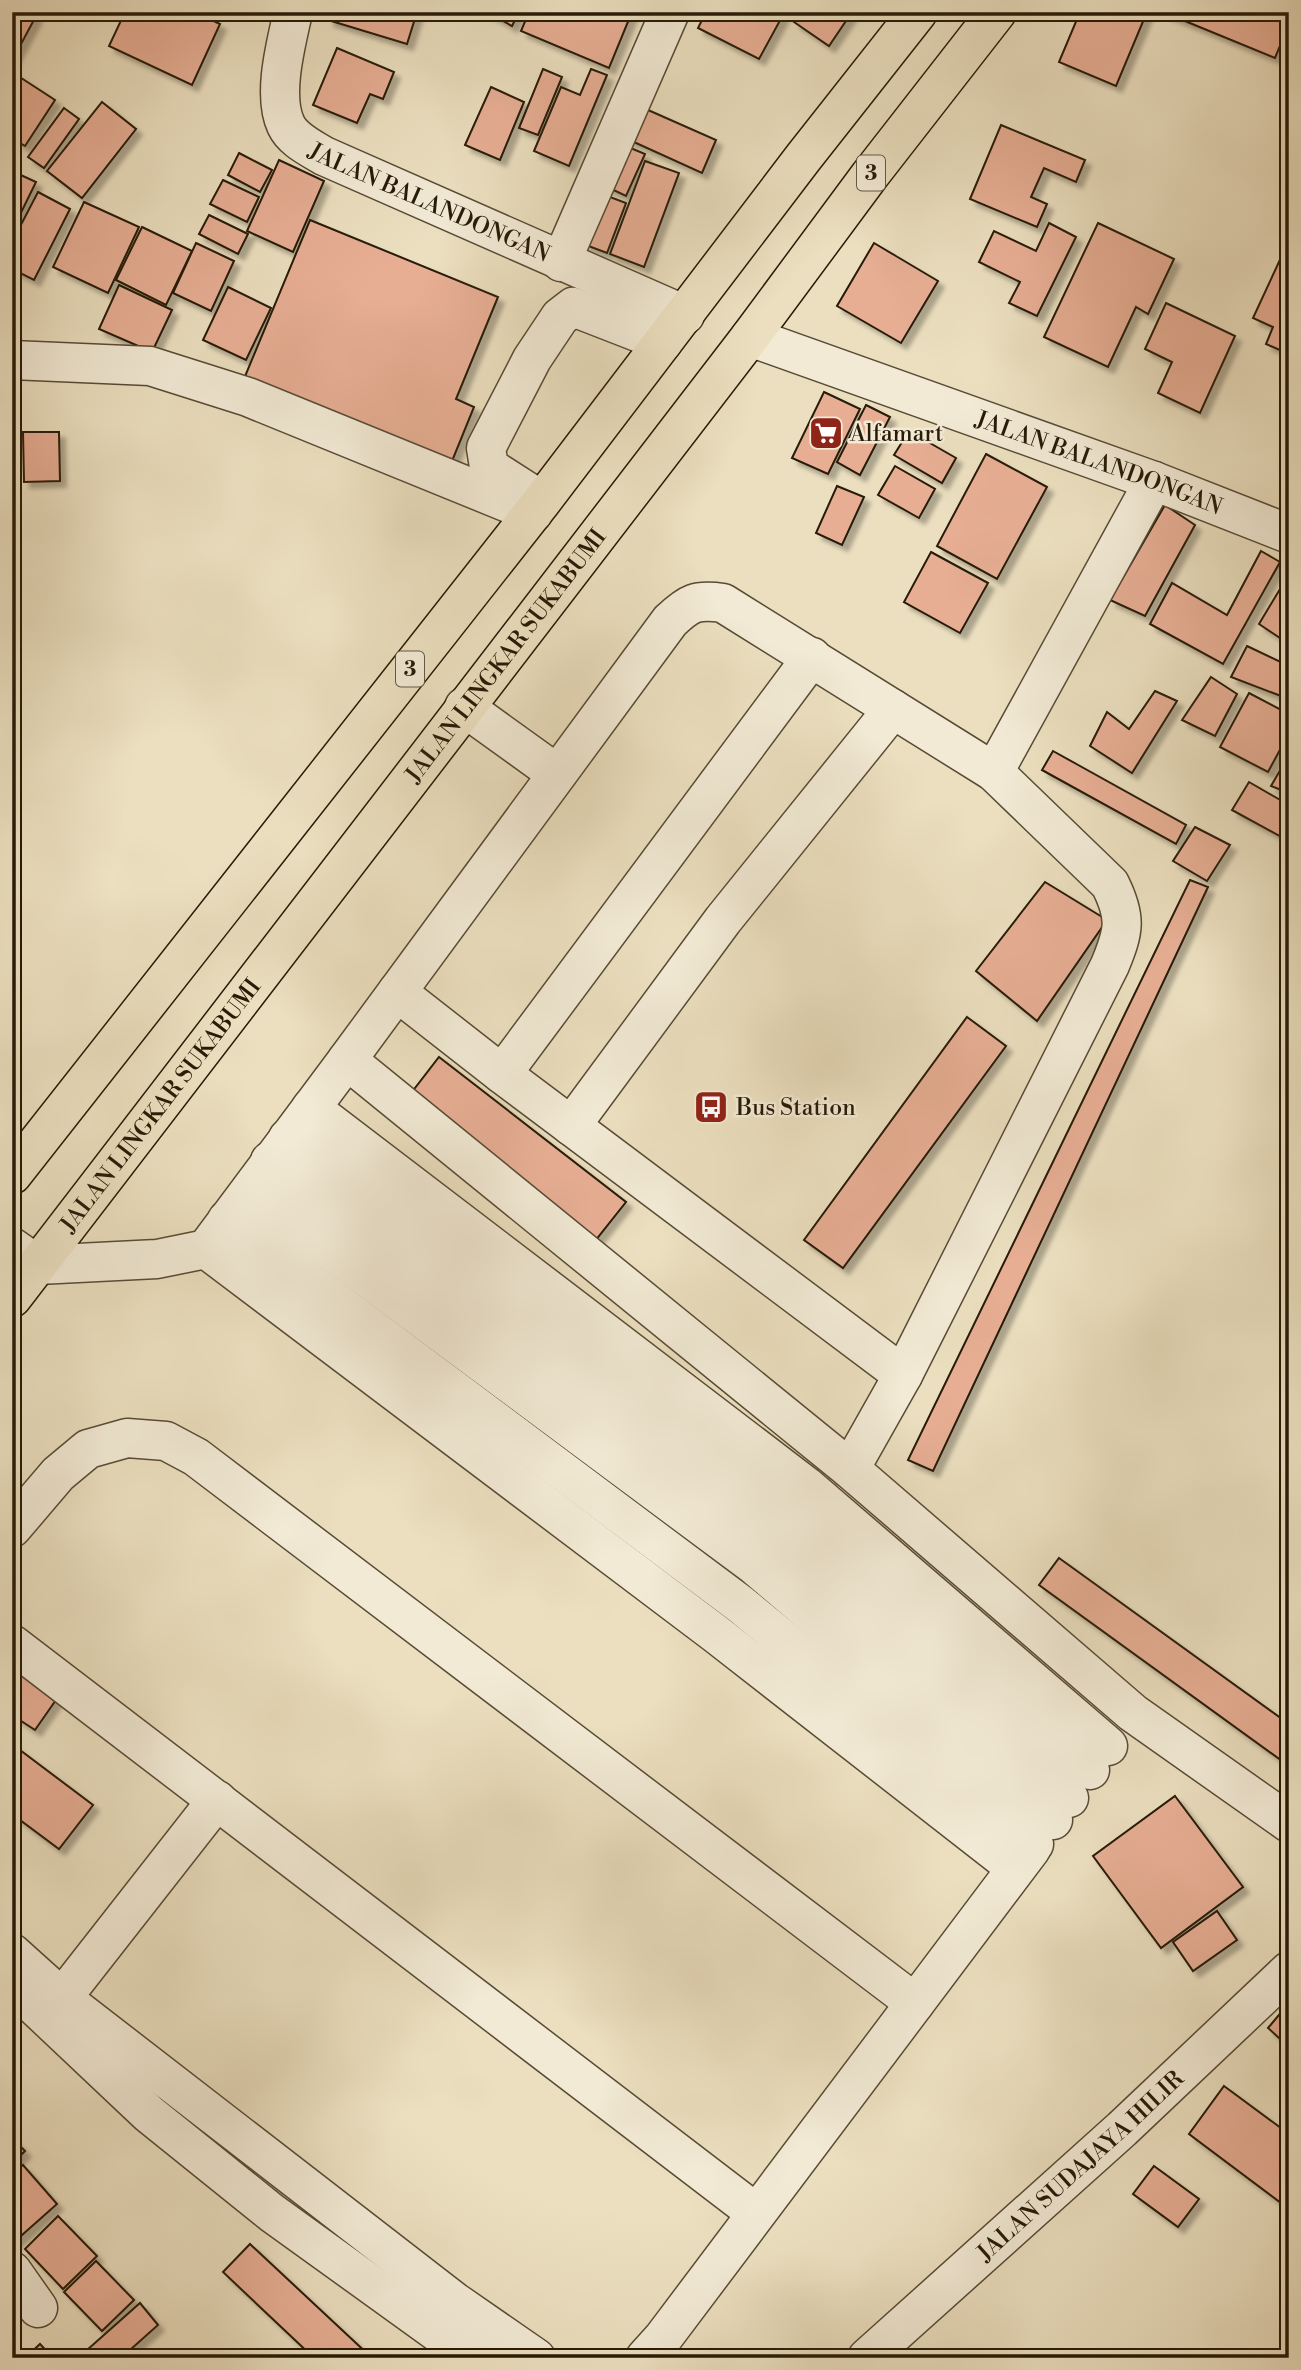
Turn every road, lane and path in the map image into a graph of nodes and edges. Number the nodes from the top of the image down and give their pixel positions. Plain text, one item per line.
1 (293, 12) edge
2 (670, 12) edge
3 (918, 12) edge
4 (997, 12) edge
5 (561, 262) junction
6 (674, 328) junction
7 (750, 337) junction
8 (12, 360) edge
9 (1154, 481) junction
10 (537, 507) junction
11 (1289, 534) edge
12 (812, 657) junction
13 (464, 707) junction
14 (893, 709) junction
15 (994, 772) junction
16 (557, 774) junction
17 (397, 992) junction
18 (347, 1060) junction
19 (502, 1074) junction
20 (311, 1108) junction
21 (571, 1126) junction
22 (12, 1175) edge
23 (248, 1192) junction
24 (25, 1256) edge
25 (12, 1298) edge
26 (903, 1375) junction
27 (850, 1469) junction
28 (12, 1528) edge
29 (12, 1644) edge
30 (1133, 1713) junction
31 (217, 1800) junction
32 (1062, 1808) junction
33 (1289, 1823) edge
34 (12, 1953) edge
35 (1289, 1971) edge
36 (12, 1985) edge
37 (62, 1998) junction
38 (915, 2003) junction
39 (756, 2213) junction
40 (12, 2271) edge
41 (38, 2308) dead end
42 (473, 2358) edge
43 (536, 2358) edge
44 (645, 2358) edge
45 (867, 2358) edge

1 - 5 street, JALAN BALANDONGAN
2 - 5 street
3 - 6 main road, 3
4 - 7 main road, JALAN LINGKAR SUKABUMI / 3
5 - 6 street, JALAN BALANDONGAN
6 - 10 main road, 3
6 - 10 street
7 - 9 street, JALAN BALANDONGAN
7 - 13 main road, JALAN LINGKAR SUKABUMI / 3
8 - 10 street
9 - 11 street, JALAN BALANDONGAN
9 - 15 street
10 - 22 main road, 3
12 - 14 street
12 - 16 street
12 - 19 street
13 - 16 street
13 - 24 main road, JALAN LINGKAR SUKABUMI / 3
14 - 15 street
14 - 21 street
15 - 26 street
16 - 17 street
17 - 18 street
17 - 19 street
18 - 20 street
18 - 27 street
19 - 21 street
20 - 23 street
20 - 32 street
21 - 26 street
23 - 24 street
23 - 32 street
23 - 32 street
23 - 32 street
24 - 25 main road, JALAN LINGKAR SUKABUMI / 3
26 - 27 street
27 - 30 street
28 - 38 street
29 - 31 street
30 - 32 street
30 - 33 street
31 - 37 street
31 - 39 street
32 - 38 street
34 - 37 street
35 - 45 street, JALAN SUDAJAYA HILIR
36 - 42 street
37 - 43 street
38 - 39 street
39 - 44 street
40 - 41 street

